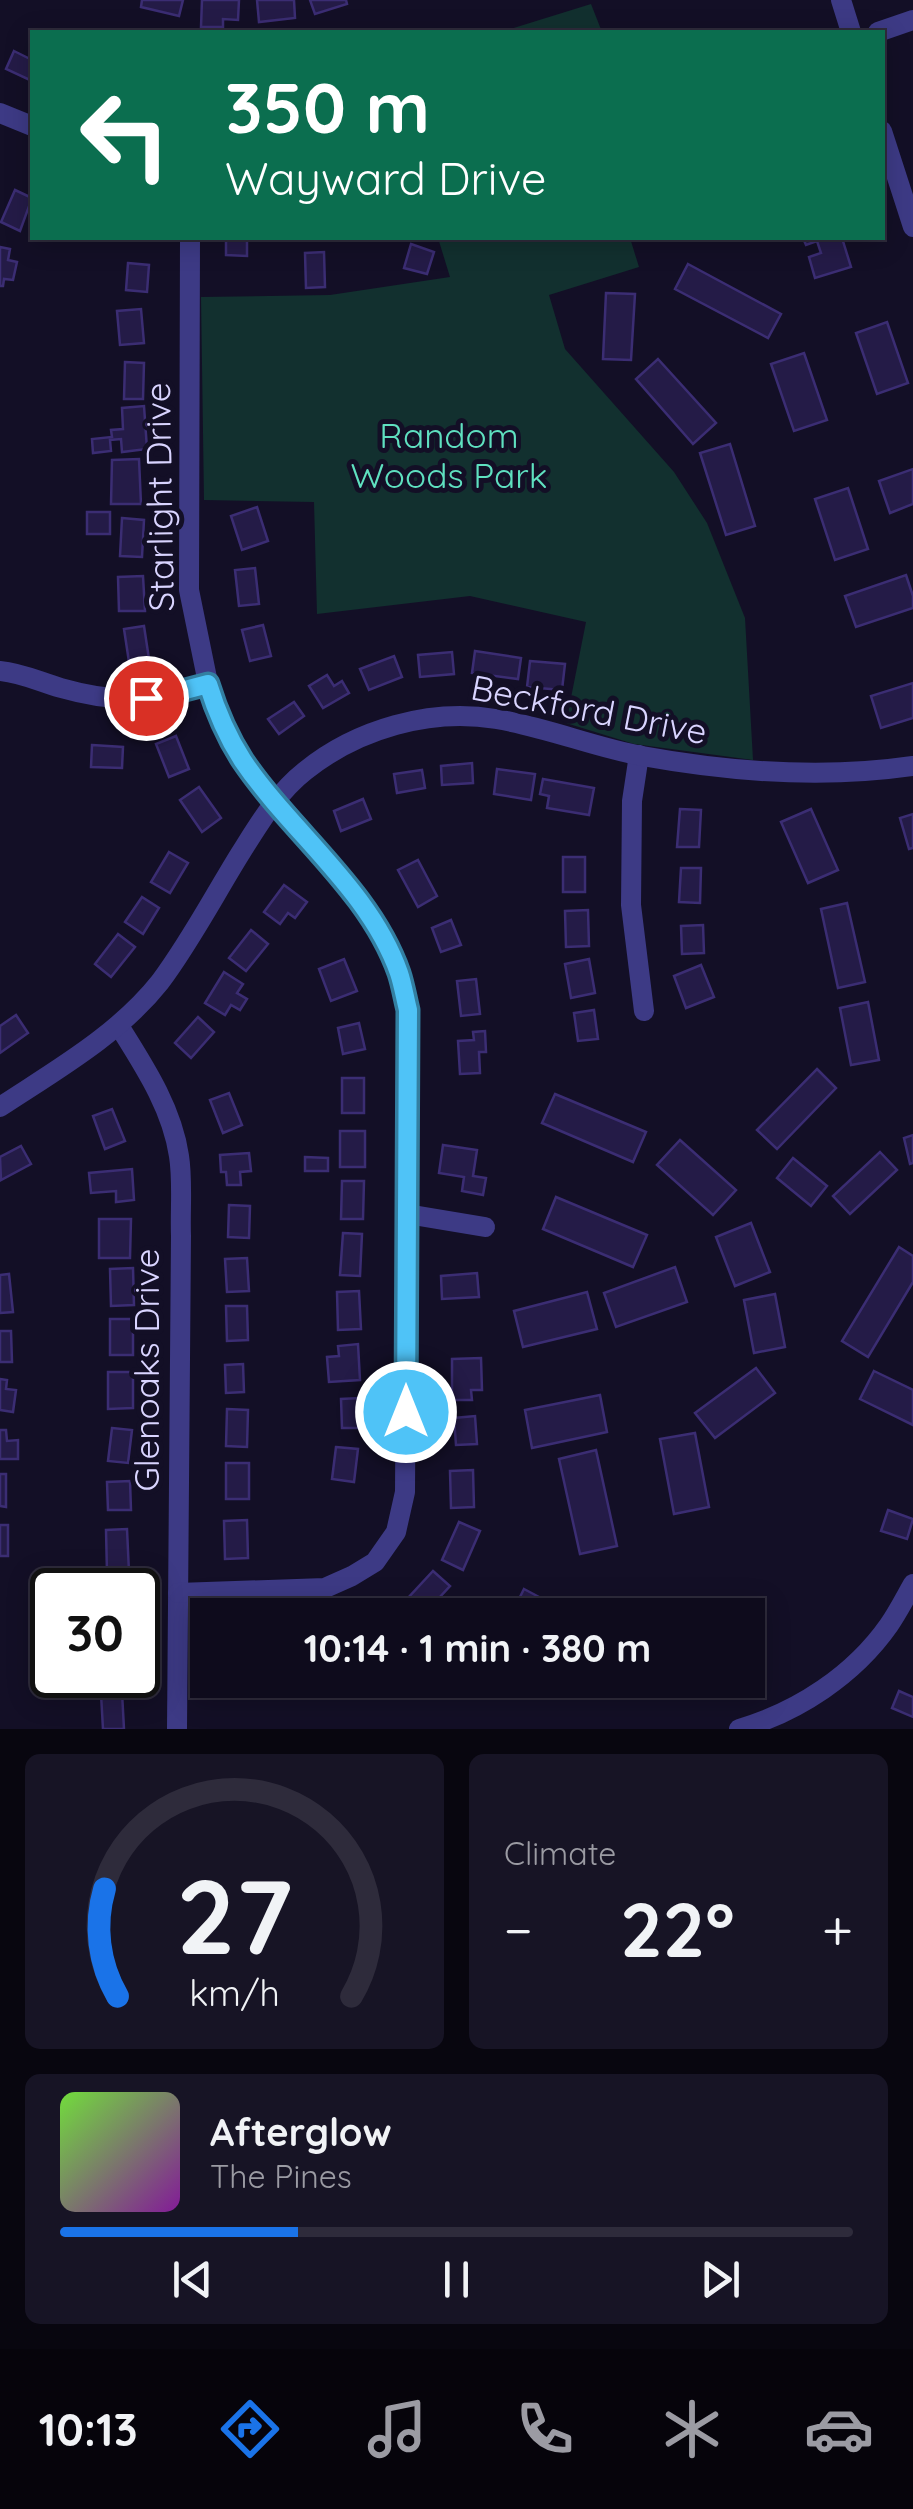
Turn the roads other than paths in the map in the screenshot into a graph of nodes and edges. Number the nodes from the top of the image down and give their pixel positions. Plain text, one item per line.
1 (841, 0) edge
2 (913, 20) edge
3 (851, 30) edge
4 (884, 30) edge
5 (0, 113) edge
6 (30, 125) edge
7 (885, 140) edge
8 (913, 227) edge
9 (190, 240) edge
10 (0, 671) edge
11 (208, 684) junction
12 (638, 755) junction
13 (913, 766) edge
14 (275, 800) junction
15 (644, 1011) dead end
16 (119, 1026) junction
17 (0, 1106) edge
18 (407, 1214) junction
19 (485, 1227) dead end
20 (913, 1584) edge
21 (178, 1594) junction
22 (178, 1729) edge
23 (739, 1729) edge

1 - 3 street
2 - 4 street
5 - 6 street
7 - 8 street
9 - 11 street, Starlight Drive
10 - 11 street
11 - 14 street, Starlight Drive
12 - 13 street, Beckford Drive
12 - 14 street, Beckford Drive
12 - 15 street
14 - 16 street, Beckford Drive
14 - 18 street, Starlight Drive
16 - 17 street, Beckford Drive
16 - 21 street, Glenoaks Drive
18 - 19 street
18 - 21 street, Starlight Drive
20 - 23 street
21 - 22 street, Glenoaks Drive

